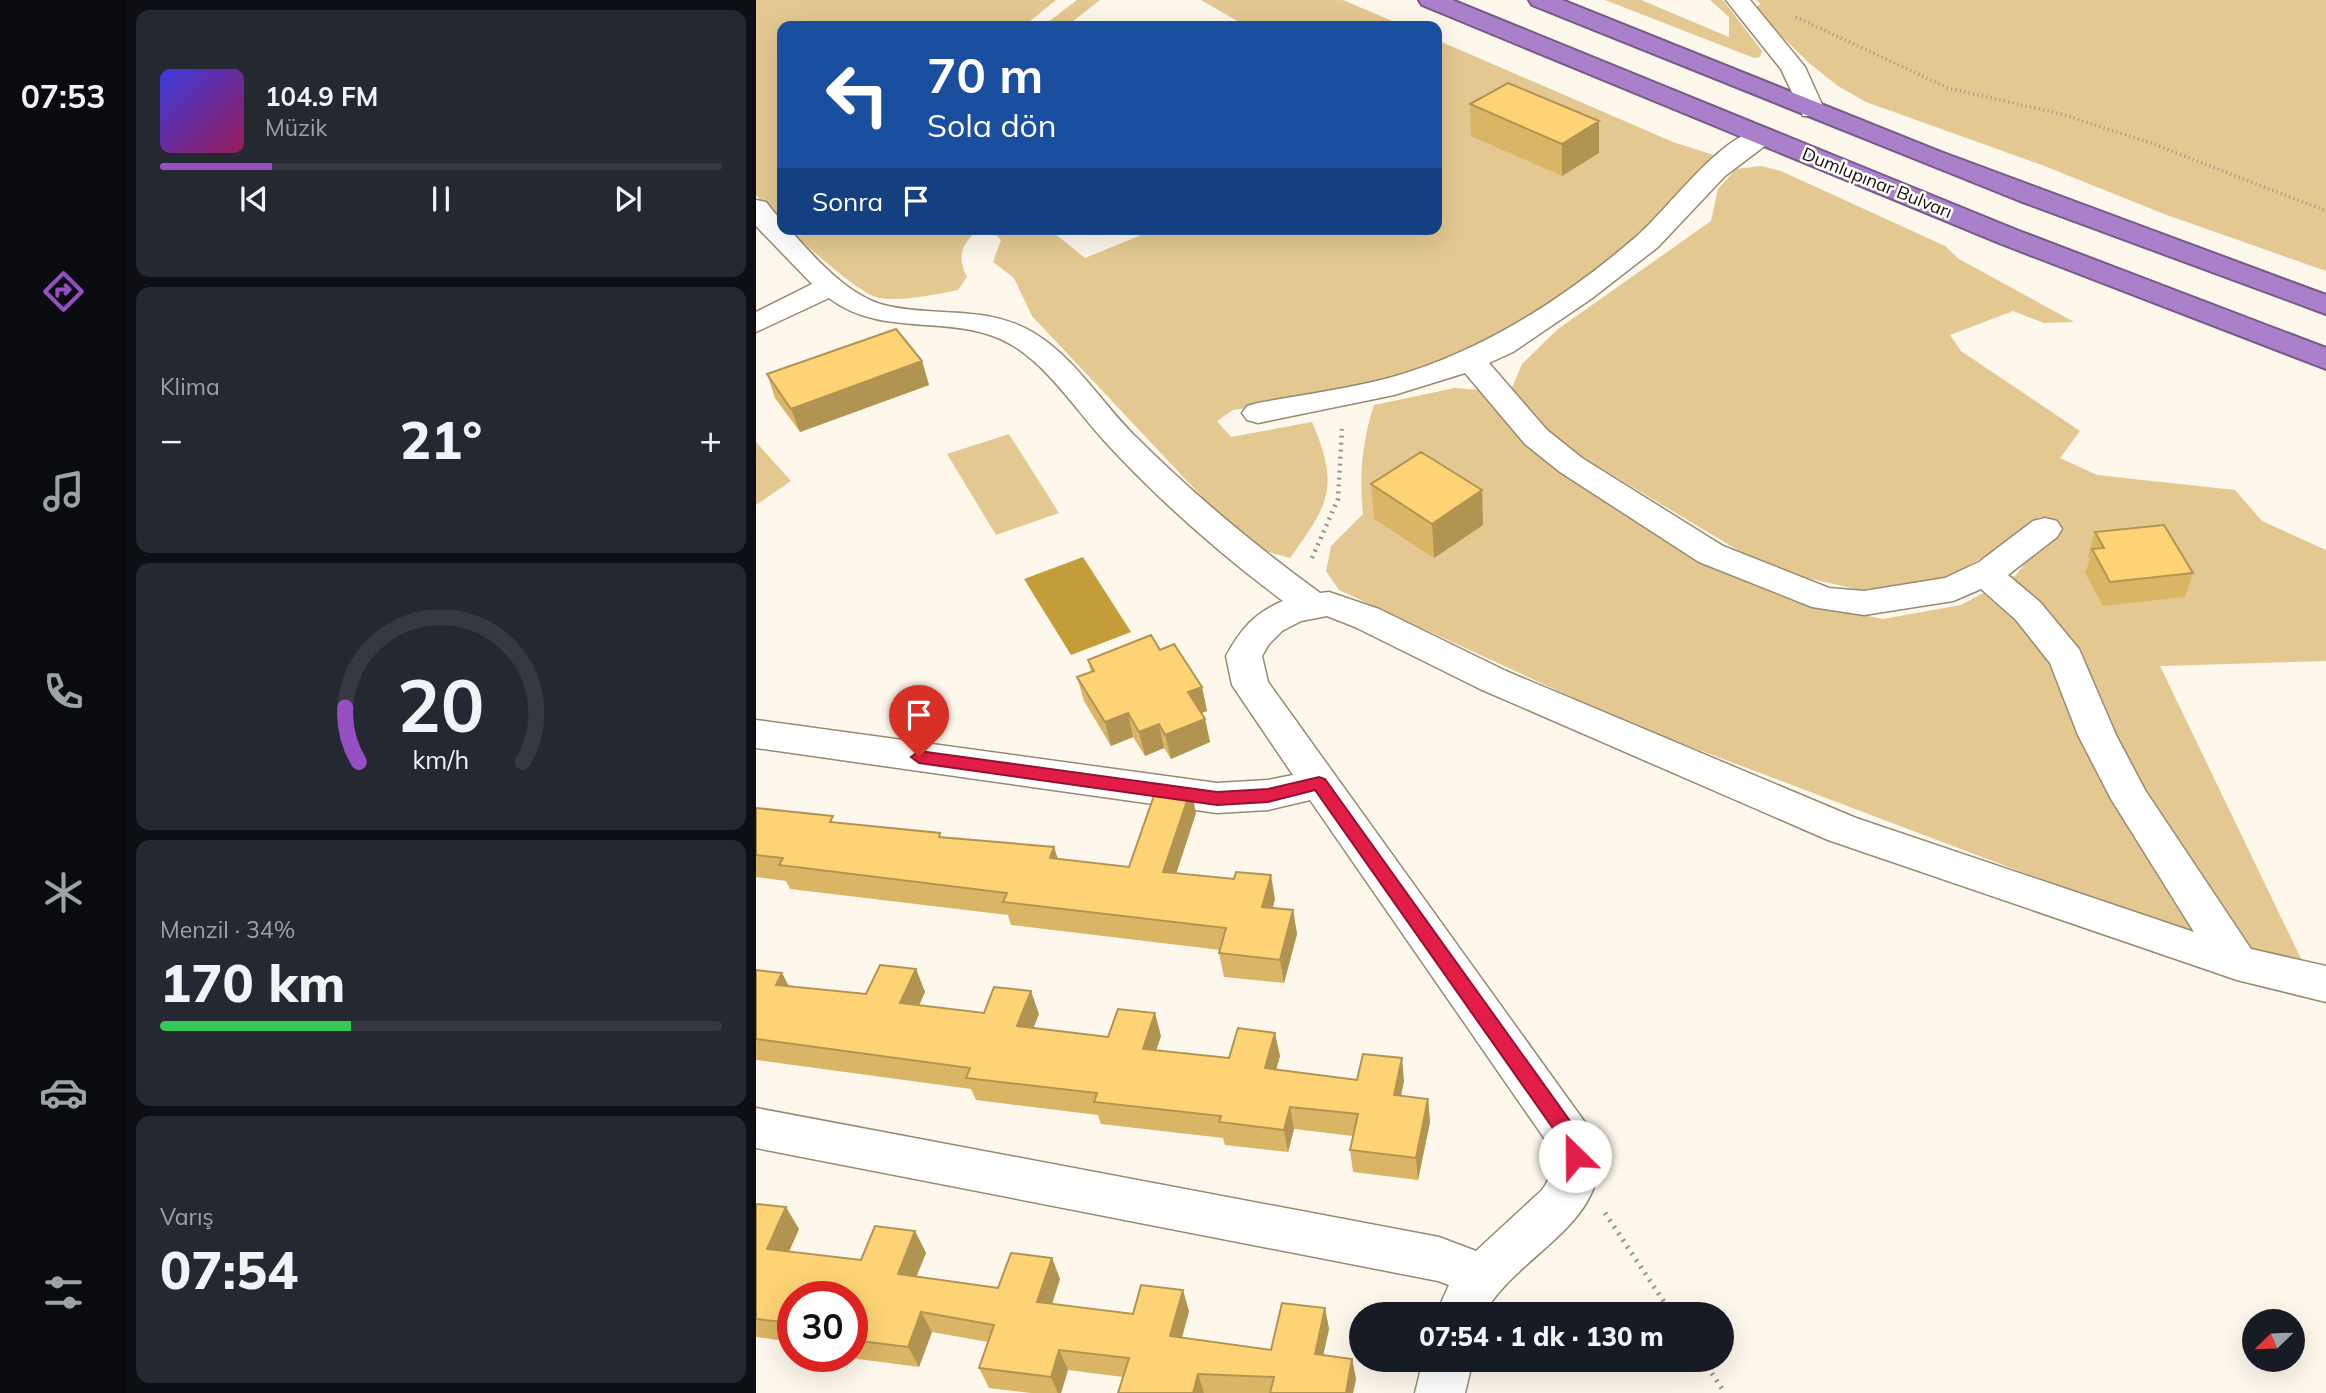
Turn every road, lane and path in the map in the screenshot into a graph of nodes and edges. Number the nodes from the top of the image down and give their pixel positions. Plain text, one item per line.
1 (1431, 0) edge
2 (1541, 0) edge
3 (1738, 0) edge
4 (1786, 11) dead end
5 (1812, 111) junction
6 (1761, 136) junction
7 (756, 208) edge
8 (2326, 211) edge
9 (777, 230) edge
10 (782, 235) edge
11 (831, 286) junction
12 (2326, 305) edge
13 (756, 323) edge
14 (2326, 359) edge
15 (1470, 360) junction
16 (1340, 397) junction
17 (1258, 413) dead end
18 (2045, 529) dead end
19 (1985, 574) junction
20 (1300, 596) junction
21 (756, 734) edge
22 (1319, 783) junction
23 (2238, 963) junction
24 (2326, 984) edge
25 (756, 1128) edge
26 (1576, 1170) junction
27 (1483, 1276) junction
28 (1464, 1302) edge
29 (1664, 1302) edge
30 (1445, 1372) edge
31 (1711, 1372) edge
32 (1440, 1393) edge
33 (1725, 1393) edge

1 - 6 highway, Dumlupınar Bulvarı
2 - 5 highway
3 - 5 street
4 - 8 path
5 - 12 highway
6 - 14 highway, Dumlupınar Bulvarı
6 - 15 street
7 - 9 street
10 - 11 street
11 - 13 street
11 - 20 street
15 - 16 street
15 - 19 street
16 - 17 street
16 - 20 path
18 - 19 street
19 - 23 street
20 - 22 street
20 - 23 street
21 - 22 street
22 - 26 street
23 - 24 street
25 - 27 street
26 - 27 street
26 - 29 path
27 - 28 street
30 - 32 street
31 - 33 path

